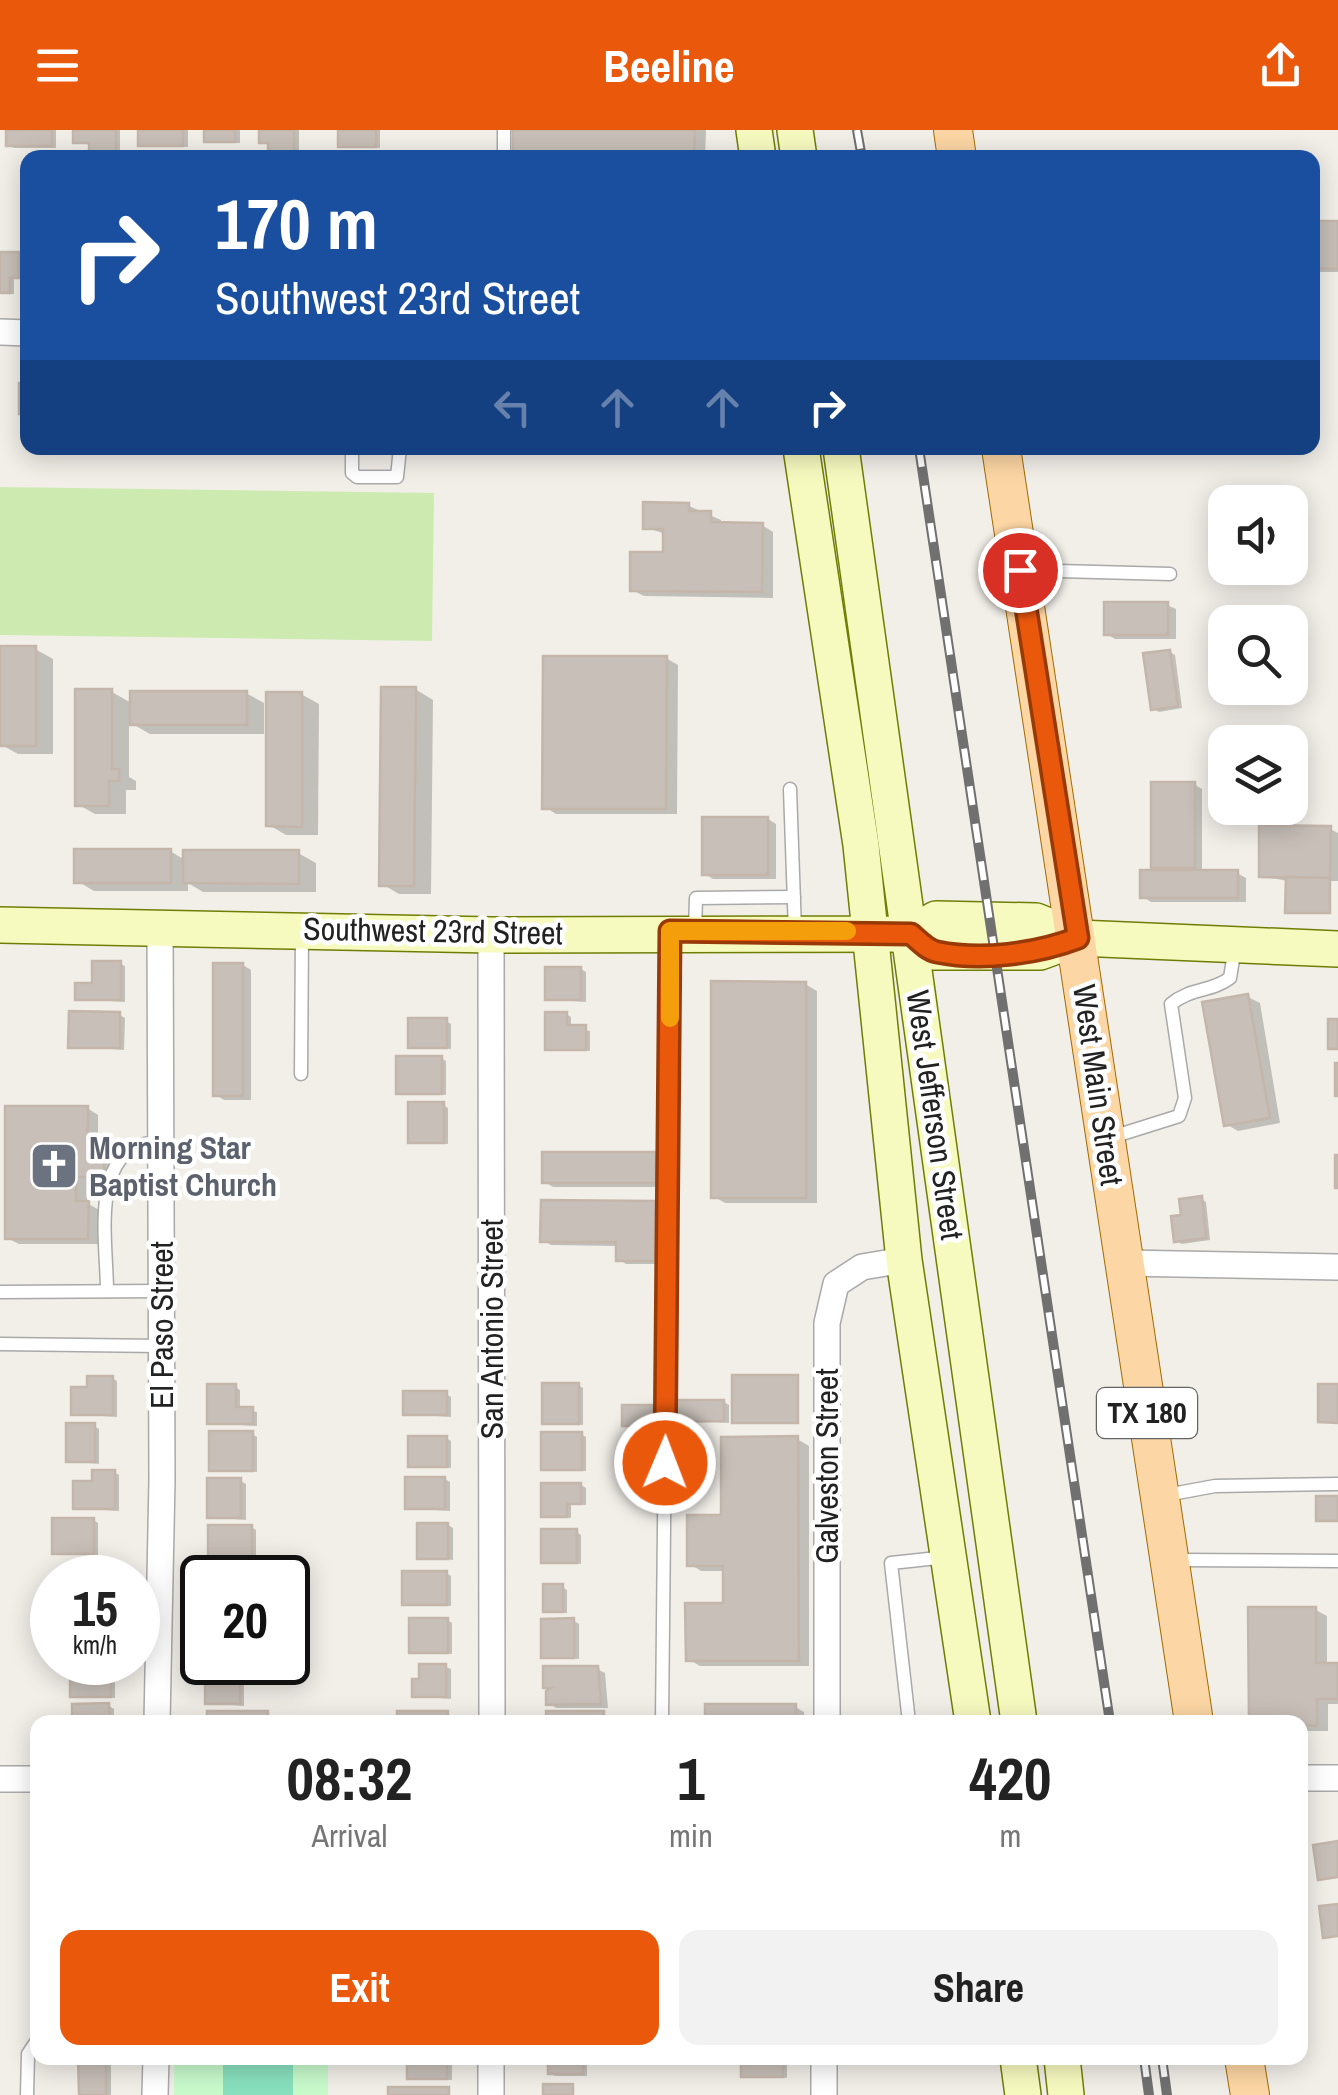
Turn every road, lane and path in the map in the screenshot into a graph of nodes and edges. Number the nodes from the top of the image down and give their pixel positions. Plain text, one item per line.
1 (352, 455) edge
2 (400, 455) edge
3 (801, 455) edge
4 (842, 455) edge
5 (1002, 455) edge
6 (1020, 570) junction
7 (1170, 574) dead end
8 (865, 618) junction
9 (825, 626) junction
10 (790, 789) dead end
11 (794, 914) junction
12 (0, 925) edge
13 (160, 927) junction
14 (302, 930) junction
15 (683, 931) junction
16 (867, 932) junction
17 (911, 934) junction
18 (491, 935) junction
19 (1078, 938) junction
20 (1235, 945) junction
21 (1338, 949) edge
22 (301, 1074) dead end
23 (1106, 1139) junction
24 (162, 1142) junction
25 (904, 1260) junction
26 (1124, 1263) junction
27 (1338, 1267) edge
28 (107, 1291) junction
29 (162, 1291) junction
30 (0, 1292) edge
31 (0, 1344) edge
32 (162, 1346) junction
33 (1338, 1484) edge
34 (1160, 1497) junction
35 (950, 1556) junction
36 (1169, 1560) junction
37 (1338, 1561) edge
38 (157, 1715) edge
39 (492, 1715) edge
40 (662, 1715) edge
41 (827, 1715) edge
42 (909, 1715) edge
43 (972, 1715) edge
44 (1018, 1715) edge
45 (1193, 1715) edge
46 (1308, 1778) edge
47 (1338, 1778) edge
48 (0, 1779) edge
49 (30, 1779) edge
50 (30, 2051) edge
51 (156, 2065) edge
52 (491, 2065) edge
53 (824, 2065) edge
54 (1019, 2065) edge
55 (1063, 2065) edge
56 (1245, 2065) edge
57 (27, 2095) edge
58 (156, 2095) edge
59 (490, 2095) edge
60 (824, 2095) edge
61 (1023, 2095) edge
62 (1066, 2095) edge
63 (1250, 2095) edge

1 - 2 lane
3 - 9 main road, West Jefferson Street
4 - 8 main road, West Jefferson Street
5 - 6 main road, West Main Street / TX 180
6 - 7 lane
6 - 19 main road, West Main Street / TX 180
8 - 9 main road
8 - 17 main road, West Jefferson Street
9 - 16 main road, West Jefferson Street
10 - 11 lane
11 - 15 main road, Southwest 23rd Street
11 - 16 main road, Southwest 23rd Street
12 - 13 main road, Southwest 23rd Street
13 - 14 main road, Southwest 23rd Street
13 - 24 street, El Paso Street
14 - 18 main road, Southwest 23rd Street
14 - 22 lane
15 - 18 main road, Southwest 23rd Street
15 - 40 lane
16 - 17 main road, Southwest 23rd Street
16 - 25 main road, West Jefferson Street
17 - 19 main road
17 - 44 main road, West Jefferson Street
18 - 39 street, San Antonio Street
19 - 20 main road
19 - 23 main road, West Main Street / TX 180
20 - 21 main road
20 - 23 lane
23 - 26 main road, West Main Street / TX 180
24 - 28 lane
24 - 29 street, El Paso Street
25 - 35 main road, West Jefferson Street
25 - 41 street, Galveston Street
26 - 27 street
26 - 34 main road, West Main Street / TX 180
28 - 29 lane
28 - 30 lane
29 - 32 street, El Paso Street
31 - 32 lane
32 - 38 street, El Paso Street
33 - 34 lane
34 - 36 main road, West Main Street / TX 180
35 - 42 lane
35 - 43 main road, West Jefferson Street
36 - 37 lane
36 - 45 main road, West Main Street / TX 180
46 - 47 street
48 - 49 street
50 - 57 lane
51 - 58 street
52 - 59 street
53 - 60 street
54 - 61 main road
55 - 62 main road
56 - 63 main road

